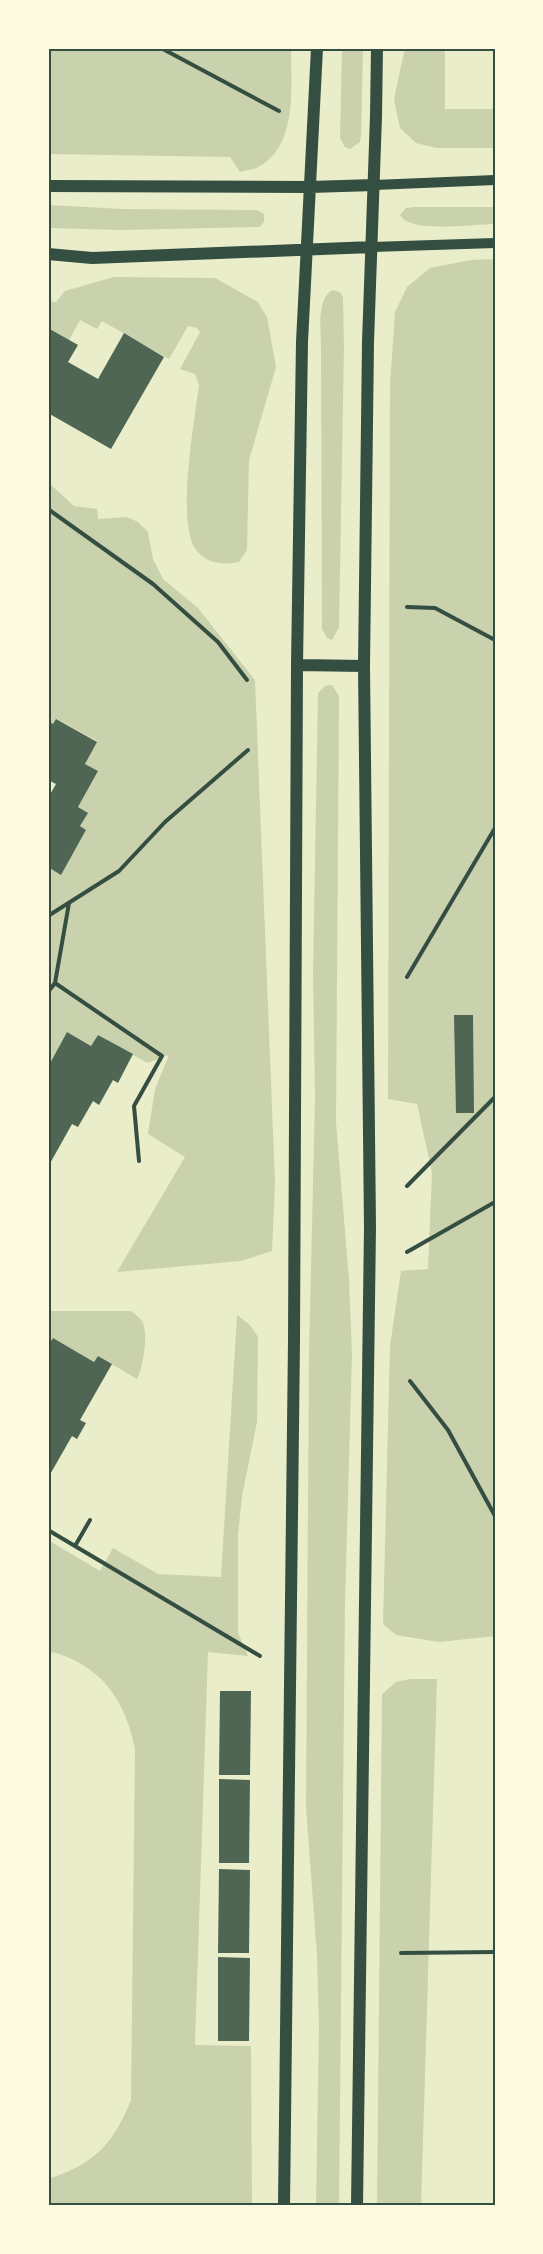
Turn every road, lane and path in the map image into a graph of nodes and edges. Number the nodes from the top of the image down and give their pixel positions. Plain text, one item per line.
1 (160, 48) edge
2 (317, 48) edge
3 (377, 48) edge
4 (279, 111) dead end
5 (495, 180) edge
6 (374, 185) junction
7 (48, 186) edge
8 (310, 187) junction
9 (495, 243) edge
10 (372, 247) junction
11 (306, 249) junction
12 (48, 254) edge
13 (48, 509) edge
14 (406, 607) dead end
15 (495, 640) edge
16 (297, 665) junction
17 (364, 666) junction
18 (247, 680) dead end
19 (248, 750) dead end
20 (495, 828) edge
21 (69, 903) junction
22 (48, 916) edge
23 (407, 977) dead end
24 (55, 983) junction
25 (48, 992) edge
26 (495, 1097) edge
27 (139, 1161) dead end
28 (407, 1186) dead end
29 (495, 1202) edge
30 (407, 1252) dead end
31 (410, 1381) dead end
32 (495, 1516) edge
33 (90, 1520) dead end
34 (48, 1530) edge
35 (75, 1546) junction
36 (260, 1656) dead end
37 (495, 1952) edge
38 (401, 1953) dead end
39 (284, 2206) edge
40 (357, 2206) edge

1 - 4 path
2 - 8 main road
3 - 6 main road
5 - 6 street
6 - 8 main road
6 - 10 main road
7 - 8 main road
8 - 11 main road
9 - 10 street
10 - 11 main road
10 - 17 main road
11 - 12 main road
11 - 16 main road
13 - 18 path
14 - 15 path
16 - 17 main road
16 - 39 main road
17 - 40 main road
19 - 21 path
20 - 23 path
21 - 22 path
21 - 24 path
24 - 25 path
24 - 27 path
26 - 28 path
29 - 30 path
31 - 32 path
33 - 35 path
34 - 35 path
35 - 36 path
37 - 38 path

